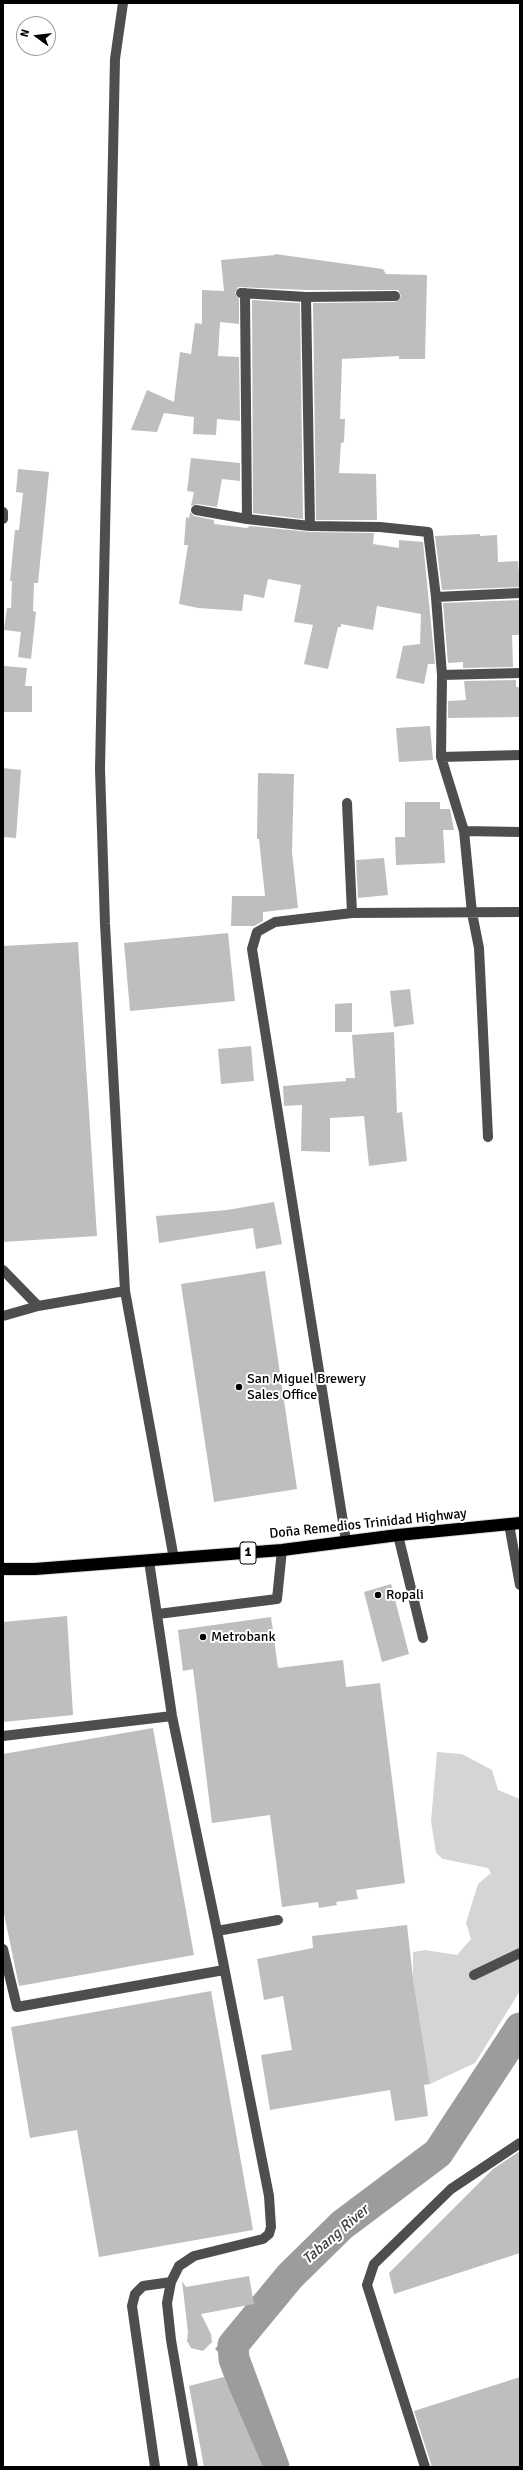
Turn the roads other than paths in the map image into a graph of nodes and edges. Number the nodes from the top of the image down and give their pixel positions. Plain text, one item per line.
1 (123, 3) edge
2 (395, 296) dead end
3 (306, 297) junction
4 (196, 510) dead end
5 (3, 512) edge
6 (3, 519) edge
7 (247, 519) junction
8 (310, 526) junction
9 (520, 593) edge
10 (436, 597) junction
11 (520, 673) edge
12 (442, 675) junction
13 (520, 755) edge
14 (441, 757) junction
15 (347, 803) dead end
16 (464, 831) junction
17 (520, 832) edge
18 (520, 912) edge
19 (352, 913) junction
20 (472, 913) junction
21 (488, 1137) dead end
22 (3, 1270) edge
23 (125, 1291) junction
24 (38, 1306) junction
25 (3, 1316) edge
26 (514, 1523) edge
27 (398, 1535) junction
28 (346, 1541) junction
29 (282, 1550) junction
30 (174, 1559) junction
31 (150, 1561) junction
32 (3, 1569) edge
33 (520, 1586) edge
34 (158, 1614) junction
35 (423, 1638) dead end
36 (172, 1716) junction
37 (3, 1736) edge
38 (278, 1920) dead end
39 (217, 1931) junction
40 (3, 1949) edge
41 (520, 1953) edge
42 (224, 1970) junction
43 (474, 1975) dead end
44 (520, 2143) edge
45 (171, 2282) junction
46 (155, 2467) edge
47 (193, 2467) edge
48 (425, 2467) edge

1 - 23 street
2 - 3 street
3 - 7 street
3 - 8 street
4 - 7 street
5 - 6 street
7 - 8 street
8 - 10 street
9 - 10 street
10 - 12 street
11 - 12 street
12 - 14 street
13 - 14 street
14 - 16 street
15 - 19 street
16 - 17 street
16 - 20 street
18 - 20 street
19 - 20 street
19 - 28 street
20 - 21 street
22 - 24 street
23 - 24 street
23 - 30 street
24 - 25 street
26 - 27 highway, Doña Remedios Trinidad Highway / 1
26 - 33 street
27 - 28 highway, Doña Remedios Trinidad Highway / 1
27 - 35 street
28 - 29 highway, Doña Remedios Trinidad Highway / 1
29 - 30 highway, Doña Remedios Trinidad Highway / 1
29 - 34 street
30 - 31 highway, Doña Remedios Trinidad Highway / 1
31 - 32 highway, Doña Remedios Trinidad Highway / 1
31 - 34 street
34 - 36 street
36 - 37 street
36 - 39 street
38 - 39 street
39 - 42 street
40 - 42 street
41 - 43 street
42 - 45 street
44 - 48 street
45 - 46 street
45 - 47 street

